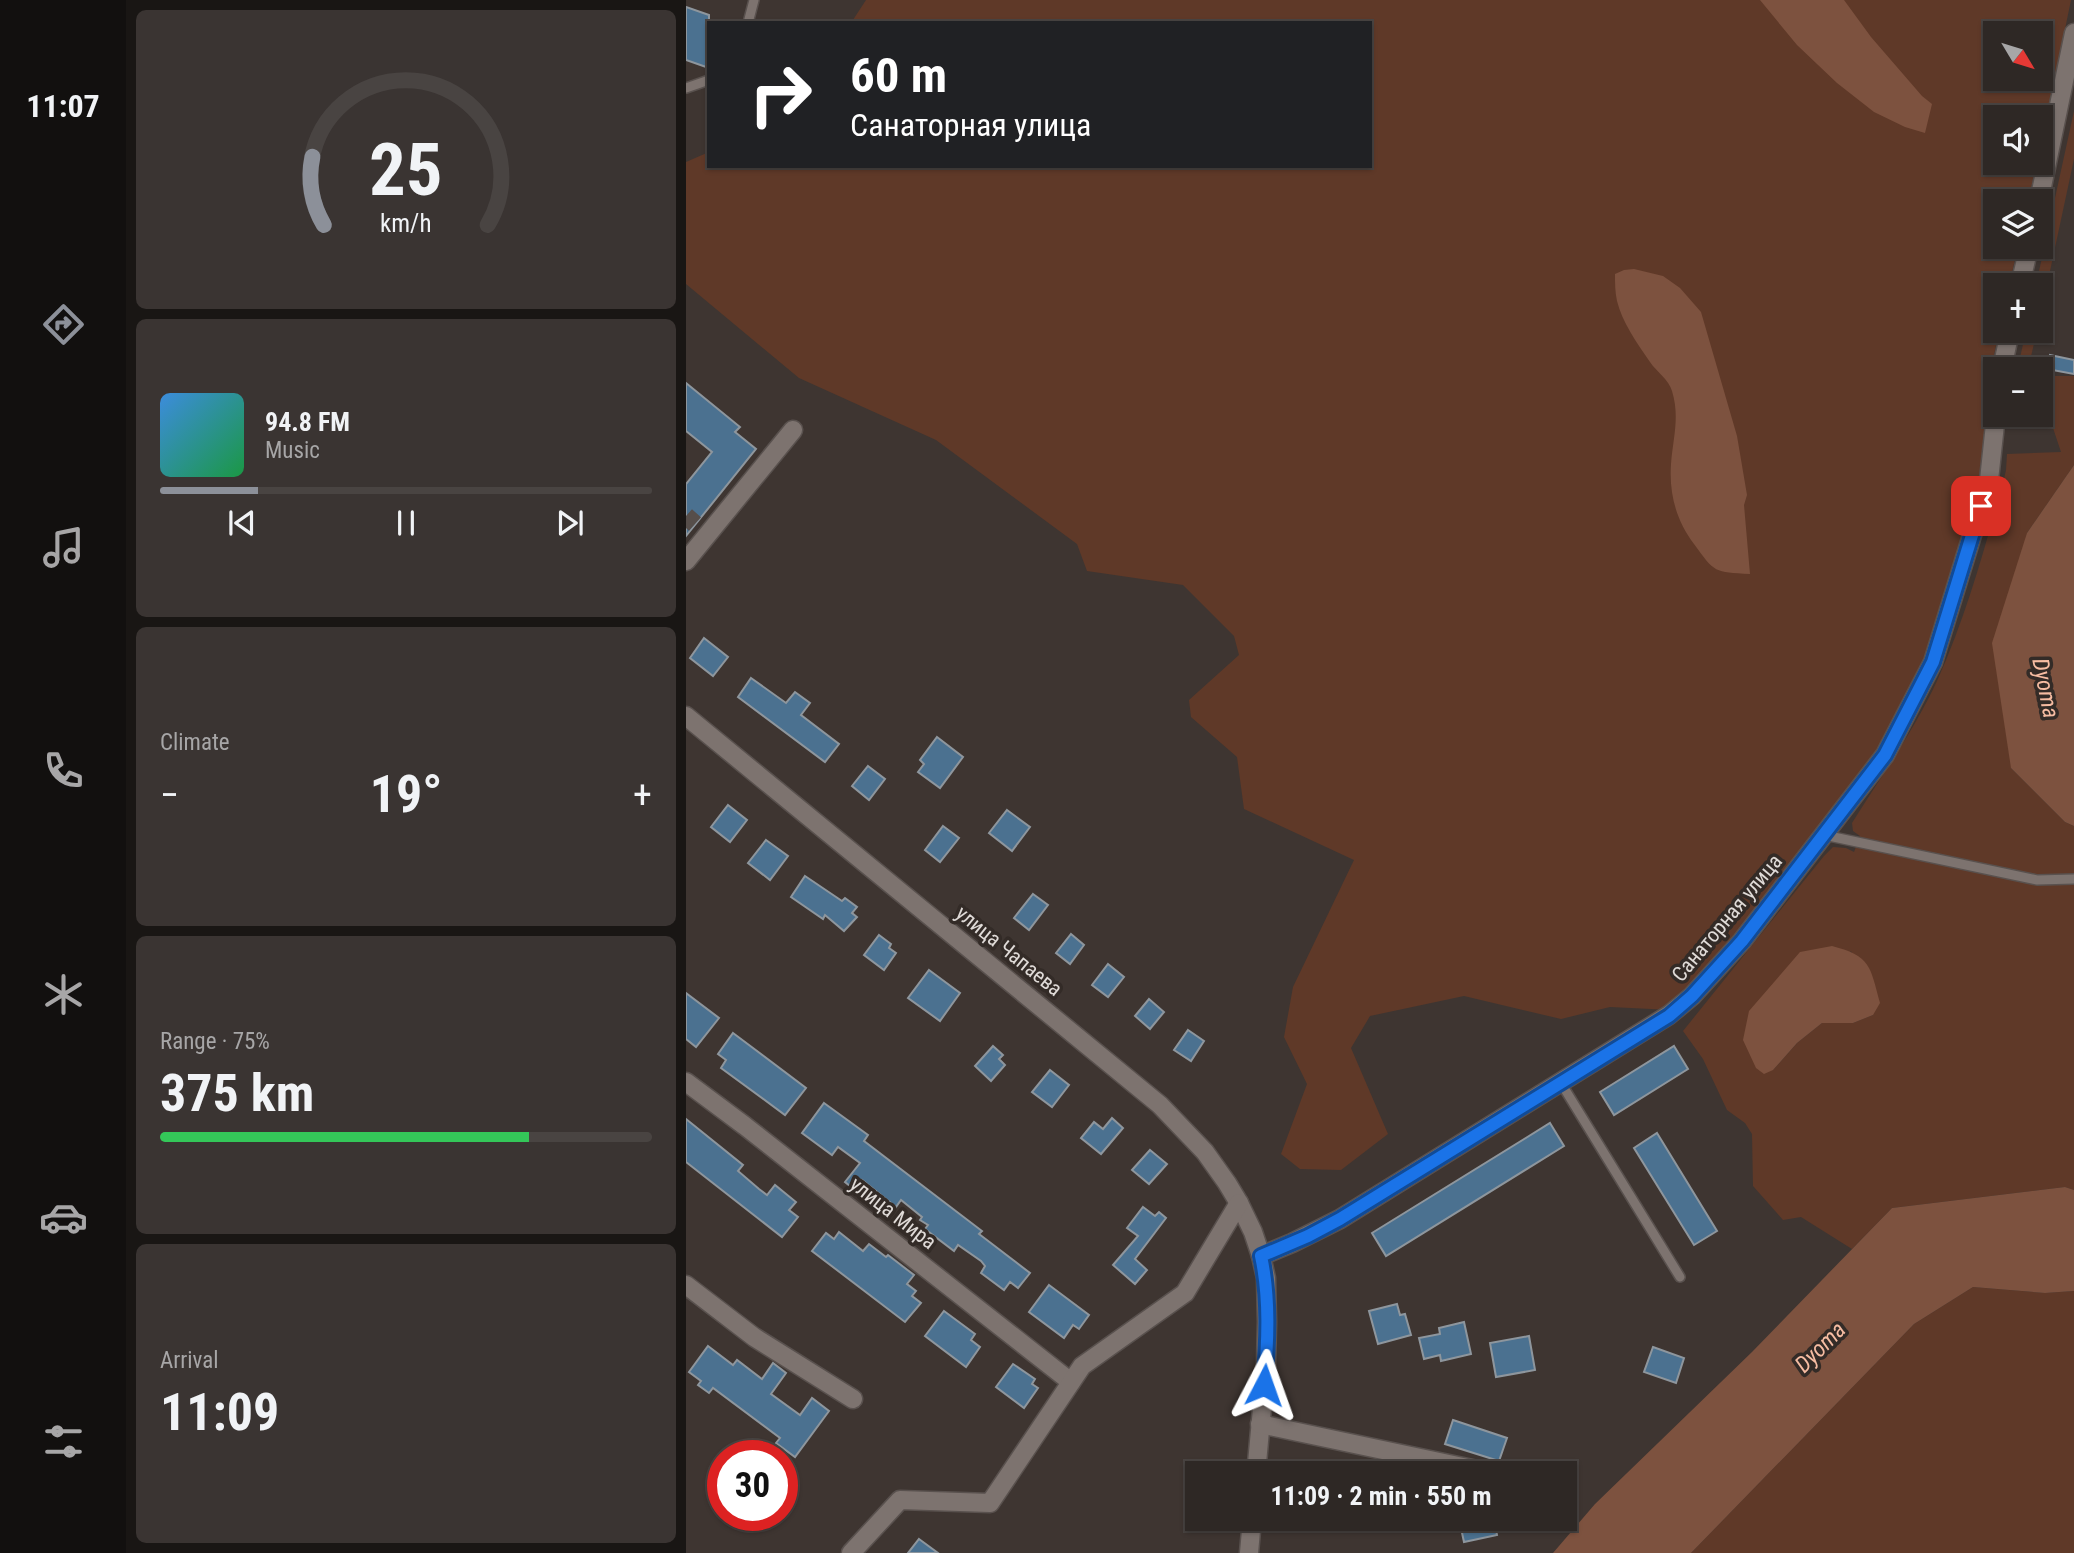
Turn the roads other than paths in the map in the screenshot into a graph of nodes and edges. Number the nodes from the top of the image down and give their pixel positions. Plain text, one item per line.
1 (754, 0) edge
2 (749, 21) edge
3 (2074, 33) edge
4 (707, 81) edge
5 (686, 88) edge
6 (2042, 189) edge
7 (1995, 427) edge
8 (793, 430) dead end
9 (686, 561) edge
10 (686, 716) edge
11 (1824, 835) junction
12 (2074, 879) edge
13 (686, 1082) edge
14 (1561, 1083) junction
15 (1240, 1203) junction
16 (1261, 1256) junction
17 (1680, 1277) dead end
18 (686, 1285) edge
19 (1071, 1382) junction
20 (853, 1399) dead end
21 (1260, 1424) junction
22 (1257, 1461) edge
23 (1435, 1461) edge
24 (1251, 1531) edge
25 (851, 1553) edge
26 (1249, 1553) edge

1 - 2 lane
3 - 6 street
4 - 5 lane
7 - 11 street, Санаторная улица
8 - 9 street
10 - 15 street, улица Чапаева
11 - 12 lane
11 - 14 street, Санаторная улица
13 - 19 street, улица Мира
14 - 16 street, Санаторная улица
14 - 17 lane
15 - 16 street, улица Чапаева
15 - 19 street
16 - 21 street, улица Чапаева
18 - 20 street
19 - 25 street
21 - 22 street, улица Чапаева
21 - 23 street
24 - 26 street

